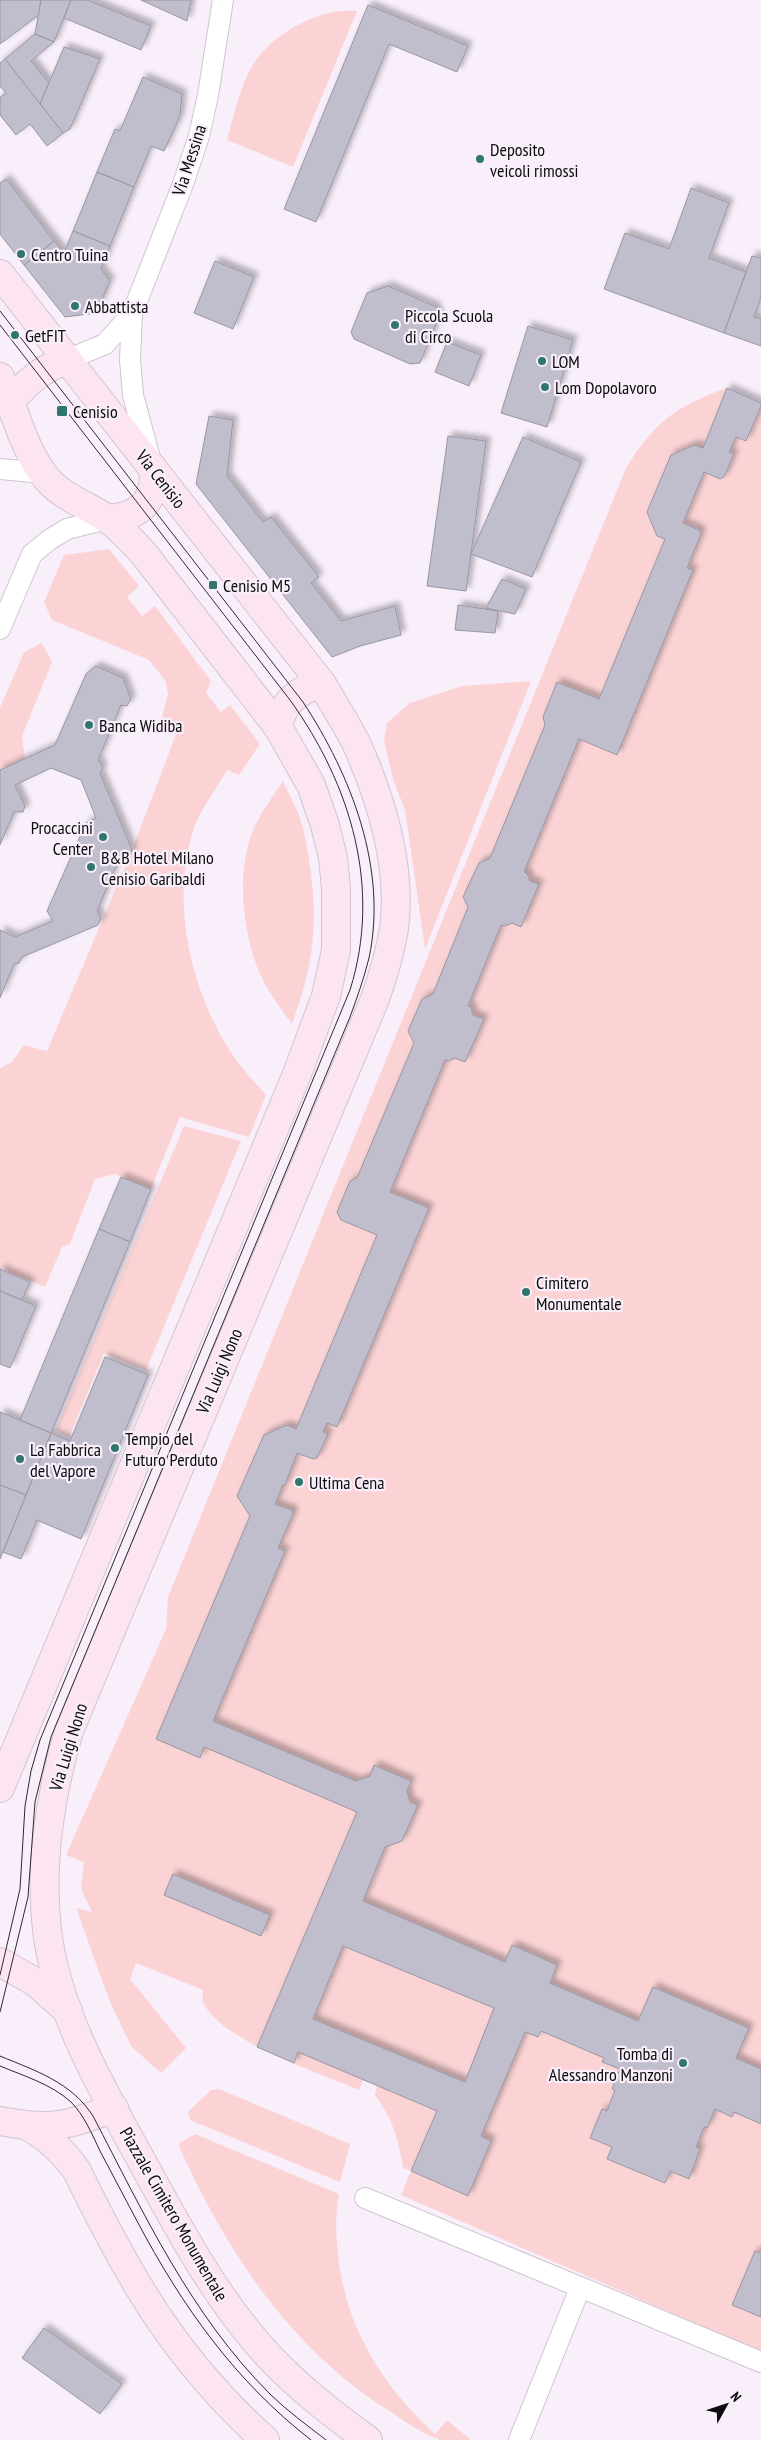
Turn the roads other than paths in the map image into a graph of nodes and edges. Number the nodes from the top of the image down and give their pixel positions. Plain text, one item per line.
1 (223, 0) edge
2 (0, 274) edge
3 (132, 314) junction
4 (67, 360) junction
5 (5, 389) edge
6 (153, 468) junction
7 (0, 469) edge
8 (43, 473) junction
9 (107, 519) junction
10 (0, 629) edge
11 (322, 684) junction
12 (278, 727) junction
13 (387, 963) joint
14 (0, 1788) edge
15 (44, 1901) joint
16 (0, 1962) edge
17 (69, 2012) junction
18 (114, 2108) junction
19 (0, 2121) edge
20 (27, 2126) junction
21 (365, 2198) dead end
22 (580, 2288) junction
23 (761, 2362) edge
24 (265, 2440) edge
25 (368, 2440) edge
26 (519, 2440) edge

1 - 3 street, Via Messina
2 - 4 main road, Via Cenisio
3 - 4 street, Via Messina
3 - 6 street, Via Messina
4 - 5 main road
4 - 6 main road, Via Cenisio
5 - 8 main road
6 - 9 main road
6 - 11 main road, Via Cenisio
7 - 8 street
8 - 9 main road
9 - 10 street
9 - 12 main road
11 - 12 main road
11 - 13 main road, Via Cenisio
12 - 14 main road
13 - 15 main road, Via Luigi Nono
15 - 17 main road, Piazzale Cimitero Monumentale
16 - 17 main road, Piazzale Cimitero Monumentale
17 - 18 main road, Piazzale Cimitero Monumentale
18 - 20 main road, Piazzale Cimitero Monumentale
18 - 25 main road, Piazzale Cimitero Monumentale
19 - 20 main road, Piazzale Cimitero Monumentale
20 - 24 main road, Piazzale Cimitero Monumentale
21 - 22 street
22 - 23 street
22 - 26 street

